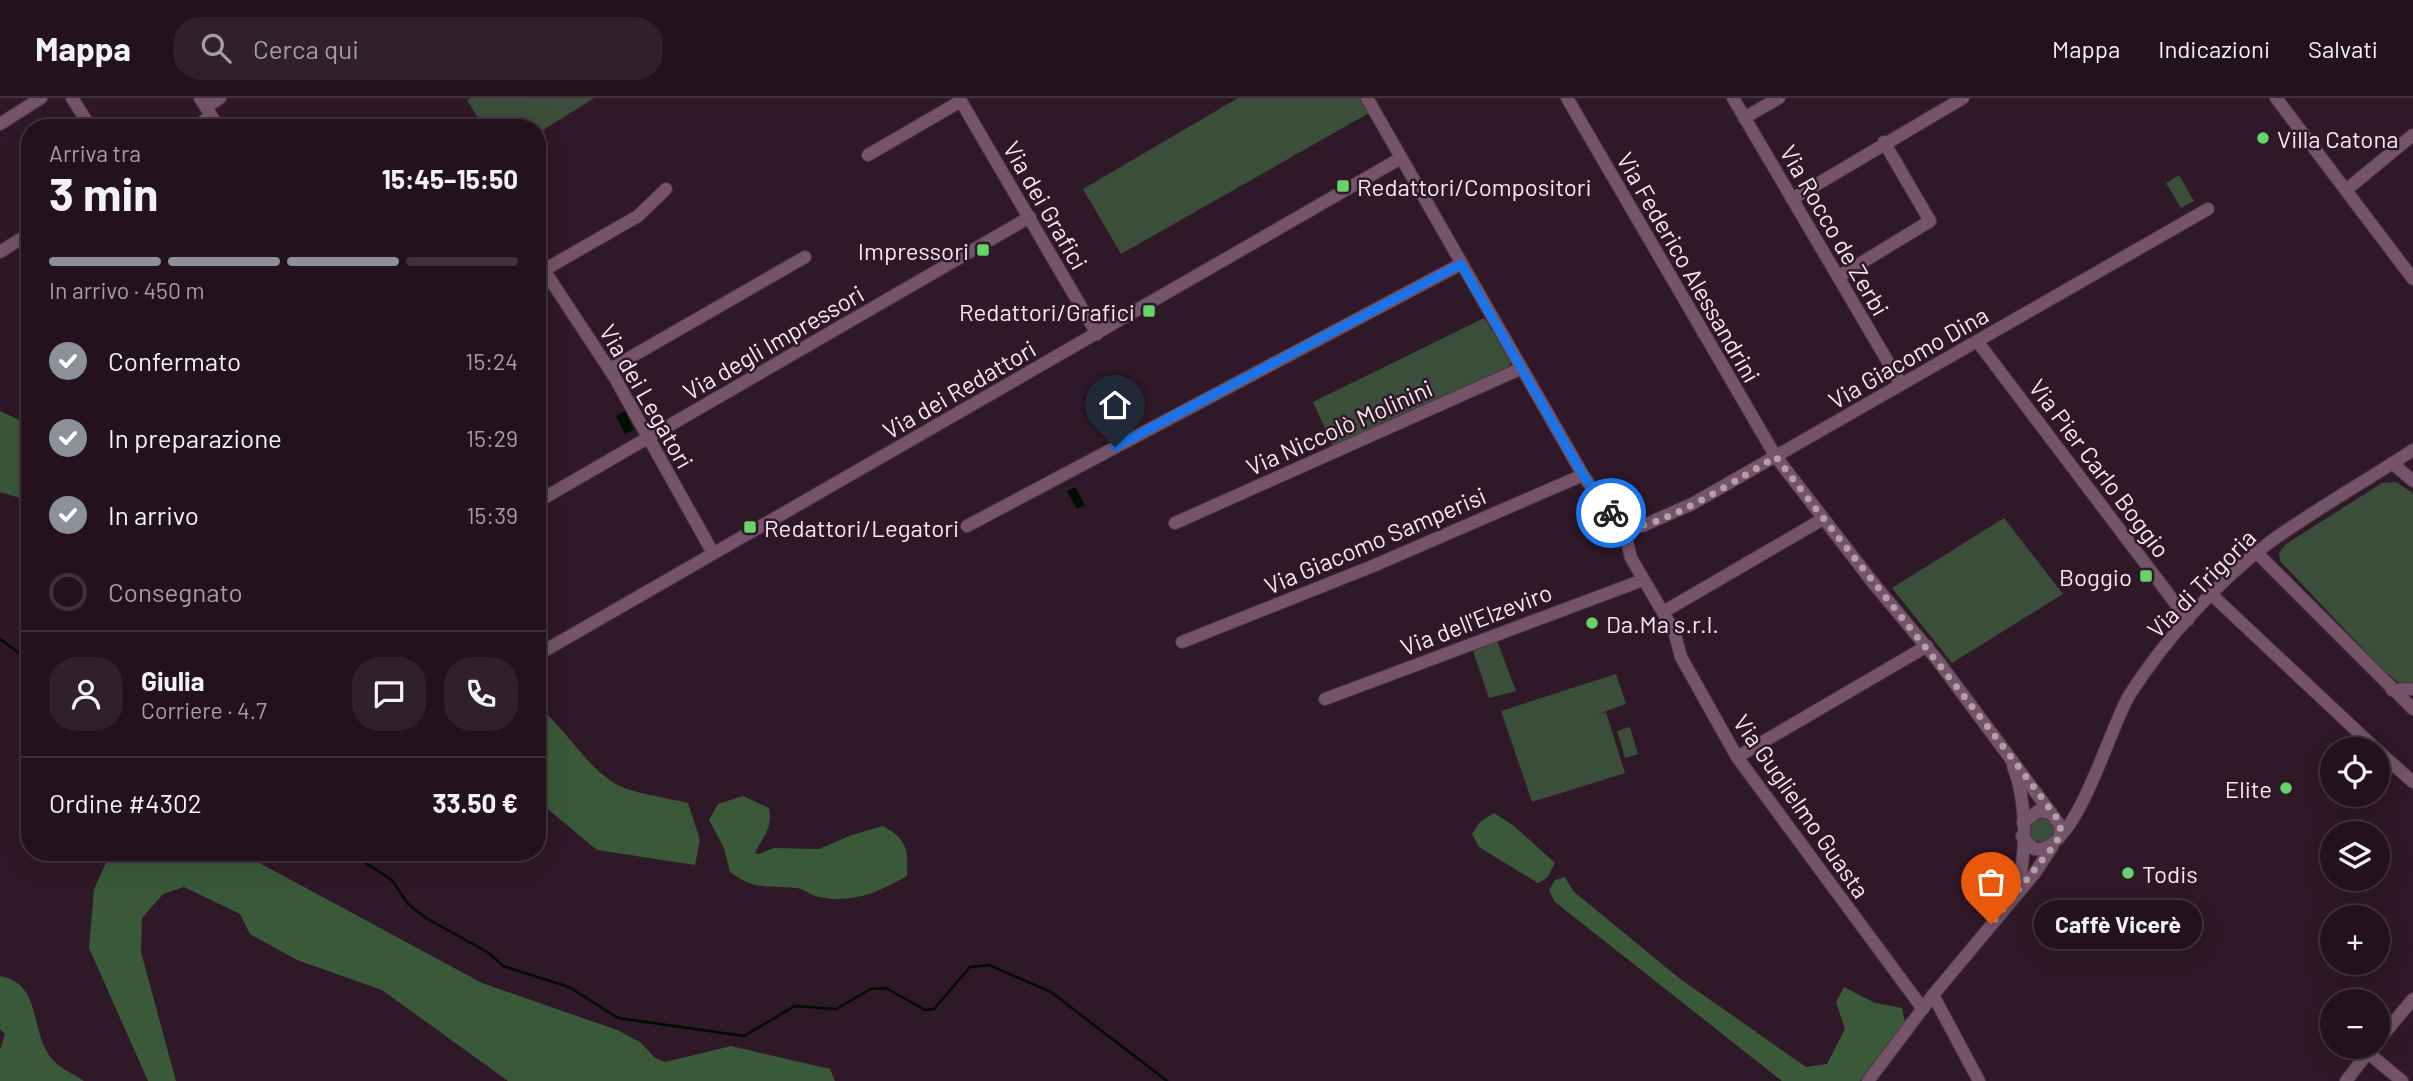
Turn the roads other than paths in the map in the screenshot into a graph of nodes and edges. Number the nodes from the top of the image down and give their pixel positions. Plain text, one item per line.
1 (41, 98) edge
2 (72, 98) edge
3 (220, 98) edge
4 (1367, 98) edge
5 (1567, 98) edge
6 (1733, 98) edge
7 (1779, 98) edge
8 (1963, 98) edge
9 (2276, 98) edge
10 (960, 99) edge
11 (205, 107) edge
12 (1744, 118) junction
13 (85, 119) edge
14 (0, 124) edge
15 (2413, 135) edge
16 (1884, 142) junction
17 (867, 155) dead end
18 (1401, 158) junction
19 (666, 189) dead end
20 (2346, 190) junction
21 (1792, 199) junction
22 (2208, 209) dead end
23 (1030, 217) junction
24 (21, 238) edge
25 (0, 251) edge
26 (805, 257) dead end
27 (1461, 264) junction
28 (546, 268) edge
29 (1838, 277) junction
30 (546, 279) edge
31 (2413, 279) edge
32 (1097, 334) junction
33 (1977, 341) junction
34 (610, 369) junction
35 (1520, 369) junction
36 (1901, 384) junction
37 (649, 438) junction
38 (2413, 450) edge
39 (1776, 457) junction
40 (2392, 463) junction
41 (1583, 475) junction
42 (2413, 481) edge
43 (546, 497) edge
44 (1823, 519) junction
45 (1175, 523) dead end
46 (1623, 525) junction
47 (967, 526) dead end
48 (713, 553) junction
49 (2257, 553) junction
50 (1643, 580) junction
51 (2212, 596) junction
52 (1670, 608) dead end
53 (2188, 620) junction
54 (1182, 642) dead end
55 (1927, 646) junction
56 (546, 650) edge
57 (2413, 689) edge
58 (2392, 690) junction
59 (1325, 699) dead end
60 (2413, 709) edge
61 (2363, 737) edge
62 (2008, 756) junction
63 (1737, 757) junction
64 (2390, 762) edge
65 (2413, 782) edge
66 (2082, 802) junction
67 (2051, 813) junction
68 (2022, 829) junction
69 (2056, 842) junction
70 (2016, 893) junction
71 (1933, 995) junction
72 (2413, 999) edge
73 (1923, 1009) junction
74 (2390, 1027) edge
75 (2364, 1059) edge
76 (2380, 1059) edge
77 (1868, 1081) edge
78 (1979, 1081) edge
79 (2346, 1081) edge
80 (2402, 1081) edge

1 - 14 street
2 - 13 street
3 - 11 street
4 - 18 street
5 - 39 street, Via Federico Alessandrini
6 - 12 street, Via Rocco de Zerbi
7 - 12 street
8 - 16 street
9 - 20 street
10 - 17 street
10 - 23 street, Via dei Grafici
12 - 21 street, Via Rocco de Zerbi
15 - 20 street
16 - 21 street
16 - 29 street
18 - 27 street
18 - 32 street, Via dei Redattori
19 - 28 street
20 - 31 street
21 - 29 street, Via Rocco de Zerbi
22 - 33 street, Via Giacomo Dina
23 - 32 street, Via dei Grafici
23 - 37 street, Via degli Impressori
24 - 25 street
26 - 34 street
27 - 35 street
27 - 47 street
29 - 36 street, Via Rocco de Zerbi
30 - 34 street, Via dei Legatori
32 - 48 street, Via dei Redattori
33 - 36 street, Via Giacomo Dina
33 - 53 street, Via Pier Carlo Boggio
34 - 37 street, Via dei Legatori
35 - 41 street
35 - 45 street, Via Niccolò Molinini
36 - 39 street, Via Giacomo Dina
37 - 43 street, Via degli Impressori
37 - 48 street, Via dei Legatori
38 - 40 street, Via di Trigoria
39 - 44 street, Via Federico Alessandrini
39 - 46 street, Via Giacomo Dina
40 - 42 street
40 - 49 street, Via di Trigoria
41 - 46 street
41 - 54 street, Via Giacomo Samperisi
44 - 52 street
44 - 55 street, Via Federico Alessandrini
46 - 50 street, Via Guglielmo Guasta
48 - 56 street, Via dei Redattori
49 - 51 street, Via di Trigoria
49 - 58 street
50 - 59 street, Via dell'Elzeviro
50 - 63 street, Via Guglielmo Guasta
51 - 53 street, Via di Trigoria
51 - 61 street
53 - 66 street, Via di Trigoria
55 - 62 street, Via Federico Alessandrini
55 - 63 street
57 - 58 street
58 - 60 street
62 - 67 street, Via Federico Alessandrini
62 - 68 street, Via di Trigoria
63 - 73 street, Via Guglielmo Guasta
64 - 65 street
66 - 67 street
66 - 69 street, Via di Trigoria
67 - 68 street
67 - 69 street
68 - 69 street
68 - 70 street, Via di Trigoria
69 - 70 street, Via di Trigoria
70 - 71 street, Via di Trigoria
71 - 73 street, Via di Trigoria
71 - 78 street
72 - 74 street
73 - 77 street, Via di Trigoria
75 - 79 street
76 - 80 street

